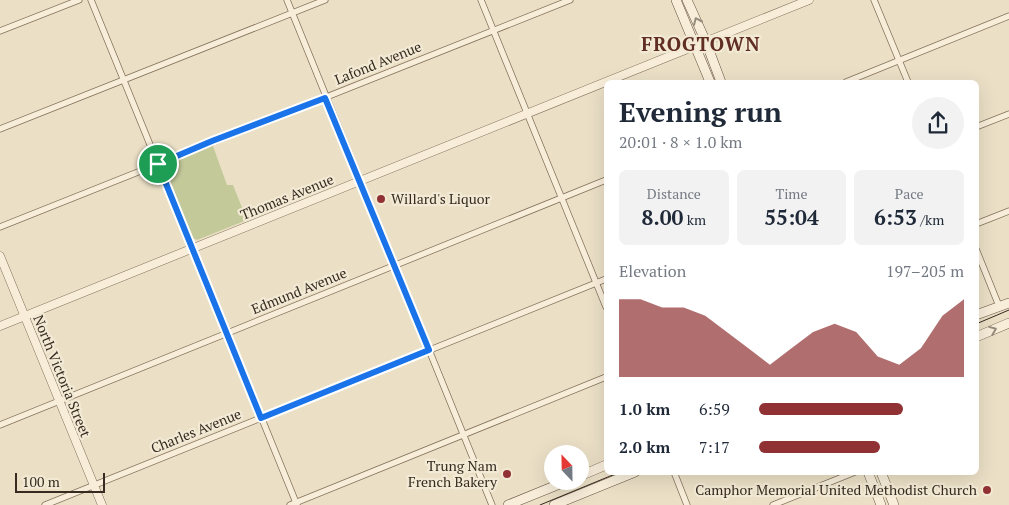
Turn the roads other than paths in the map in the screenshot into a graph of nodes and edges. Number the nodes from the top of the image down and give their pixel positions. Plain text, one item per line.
1 (79, 0) edge
2 (91, 0) edge
3 (287, 0) edge
4 (325, 0) edge
5 (482, 0) edge
6 (570, 0) edge
7 (676, 0) edge
8 (687, 0) edge
9 (809, 0) edge
10 (874, 0) edge
11 (292, 13) junction
12 (1009, 16) edge
13 (493, 30) junction
14 (0, 31) edge
15 (706, 42) junction
16 (696, 46) junction
17 (899, 61) junction
18 (124, 80) junction
19 (612, 80) edge
20 (709, 80) edge
21 (720, 80) edge
22 (851, 80) edge
23 (907, 80) edge
24 (604, 83) edge
25 (325, 98) junction
26 (527, 114) junction
27 (1009, 114) edge
28 (979, 126) edge
29 (0, 128) edge
30 (158, 164) junction
31 (361, 181) junction
32 (604, 181) edge
33 (562, 198) junction
34 (1009, 211) edge
35 (979, 223) edge
36 (0, 227) edge
37 (192, 248) junction
38 (0, 256) edge
39 (979, 256) edge
40 (395, 266) junction
41 (604, 280) edge
42 (596, 283) junction
43 (604, 302) edge
44 (1009, 302) edge
45 (999, 306) junction
46 (979, 314) edge
47 (24, 316) junction
48 (1009, 323) edge
49 (0, 326) edge
50 (228, 333) junction
51 (979, 336) edge
52 (429, 350) junction
53 (604, 378) edge
54 (59, 401) junction
55 (261, 418) junction
56 (0, 425) edge
57 (463, 435) junction
58 (604, 466) edge
59 (589, 472) edge
60 (628, 475) edge
61 (675, 475) edge
62 (848, 475) edge
63 (869, 475) edge
64 (882, 475) edge
65 (94, 486) junction
66 (545, 490) edge
67 (294, 504) edge
68 (45, 505) edge
69 (102, 505) edge
70 (492, 505) edge
71 (508, 505) edge
72 (554, 505) edge
73 (687, 505) edge
74 (773, 505) edge
75 (881, 505) edge
76 (894, 505) edge

1 - 14 street
2 - 18 street
3 - 11 street
4 - 11 street
5 - 13 street
6 - 13 street, Lafond Avenue
7 - 16 main road
15 -> 8 main road
9 - 15 street, Thomas Avenue
10 - 17 street
11 - 18 street
11 - 25 street
12 - 17 street
13 - 25 street, Lafond Avenue
13 - 26 street
15 - 16 street, Thomas Avenue
15 - 21 main road
16 - 19 street, Thomas Avenue
16 - 20 main road
17 - 22 street
17 - 23 street
18 - 29 street
18 - 30 street
24 - 26 street, Thomas Avenue
25 - 30 street, Lafond Avenue
25 - 31 street
26 - 31 street, Thomas Avenue
26 - 33 street
27 - 28 street
30 - 36 street, Lafond Avenue
30 - 37 street
31 - 37 street, Thomas Avenue
31 - 40 street
32 - 33 street, Edmund Avenue
33 - 40 street, Edmund Avenue
33 - 42 street
34 - 35 street
37 - 47 street, Thomas Avenue
37 - 50 street
38 - 47 street, North Victoria Street
39 - 45 street
40 - 50 street, Edmund Avenue
40 - 52 street
41 - 42 street, Charles Avenue
42 - 43 street
42 - 52 street, Charles Avenue
44 - 45 main road
45 - 46 main road
47 - 49 street, Thomas Avenue
47 - 54 street, North Victoria Street
51 -> 48 main road
50 - 54 street, Edmund Avenue
50 - 55 street
52 - 55 street, Charles Avenue
52 - 57 street
53 - 57 street
54 - 56 street, Edmund Avenue
54 - 65 street, North Victoria Street
55 - 65 street, Charles Avenue
55 - 67 street
57 - 67 street
57 - 70 street
58 - 59 main road
60 - 72 main road
61 - 73 street
62 - 74 street
63 - 75 main road
64 - 76 main road
65 - 68 street, Charles Avenue
65 - 69 street, North Victoria Street
66 - 71 main road

